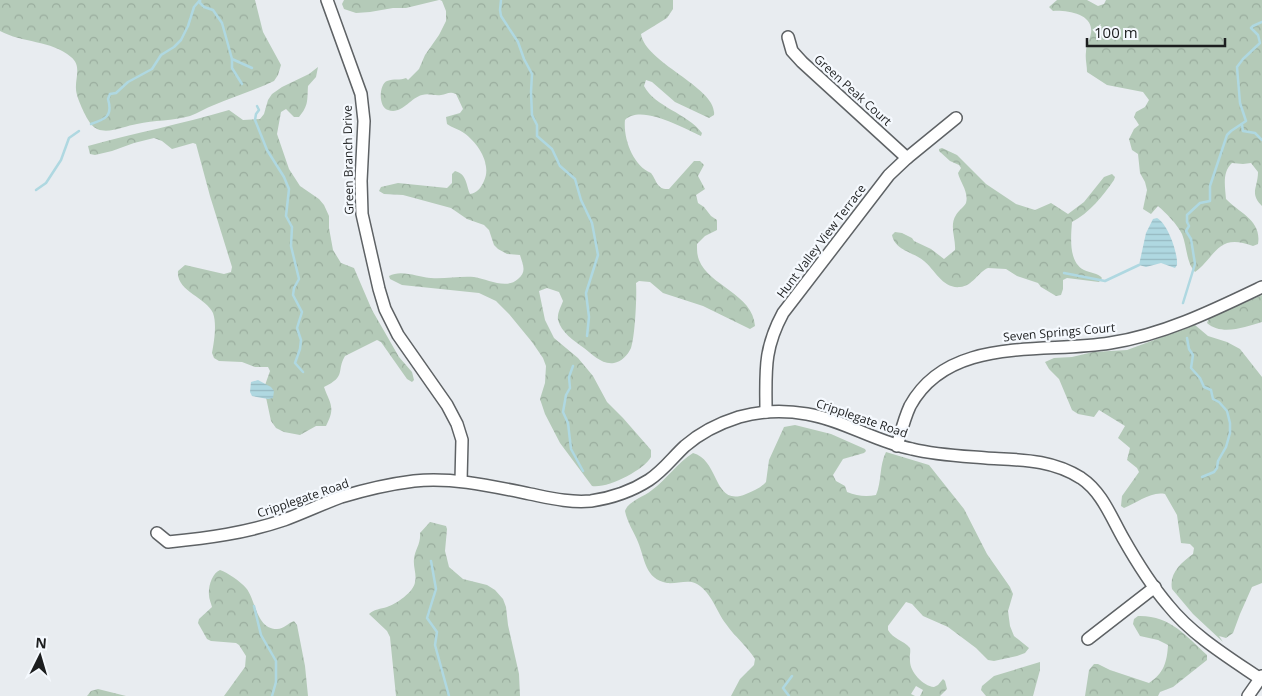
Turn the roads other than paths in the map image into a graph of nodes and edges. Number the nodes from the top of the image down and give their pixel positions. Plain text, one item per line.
1 (327, 0) edge
2 (788, 37) dead end
3 (956, 118) dead end
4 (907, 158) junction
5 (1262, 287) edge
6 (766, 412) junction
7 (897, 446) junction
8 (461, 481) junction
9 (157, 533) dead end
10 (1155, 587) junction
11 (1088, 639) dead end
12 (1261, 677) edge
13 (1248, 696) edge

1 - 8 street, Green Branch Drive
2 - 4 street, Green Peak Court
3 - 4 street, Hunt Valley View Terrace
4 - 6 street, Hunt Valley View Terrace
5 - 7 street, Seven Springs Court
6 - 7 street, Cripplegate Road
6 - 8 street, Cripplegate Road
7 - 10 street, Cripplegate Road
8 - 9 street, Cripplegate Road
10 - 11 street
10 - 12 street, Cripplegate Road
12 - 13 street

